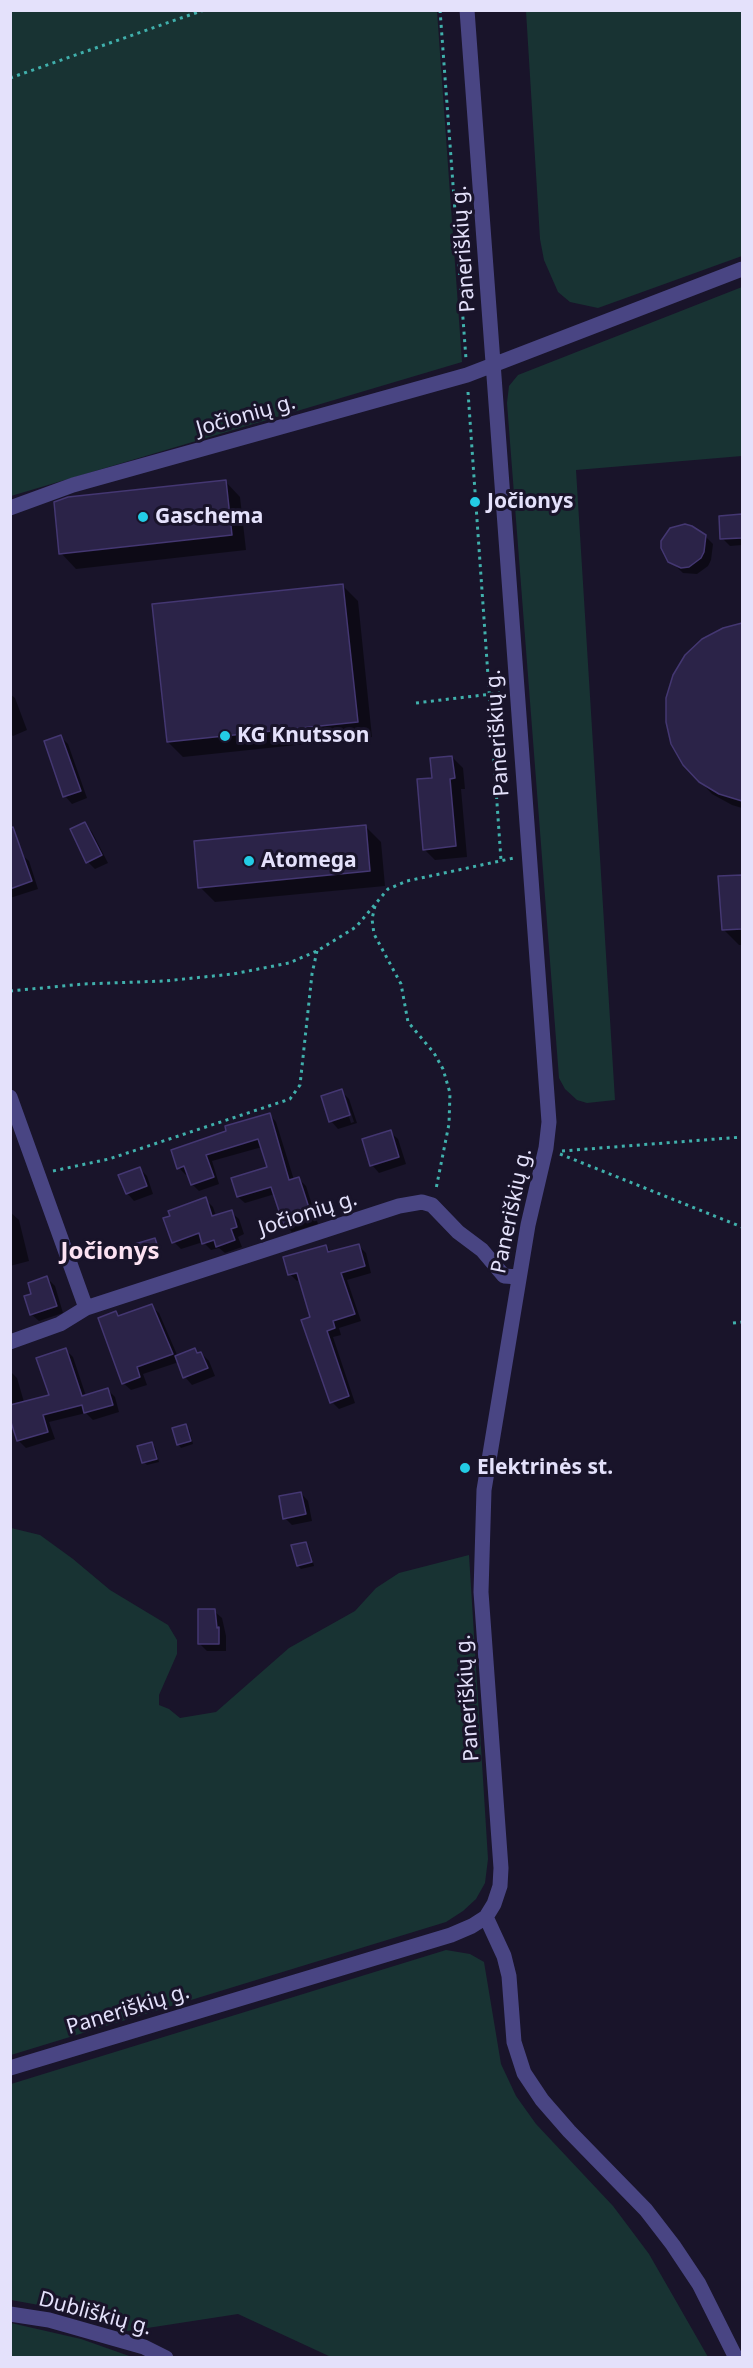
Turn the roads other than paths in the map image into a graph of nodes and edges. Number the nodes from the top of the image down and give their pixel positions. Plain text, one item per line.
1 (467, 10) edge
2 (742, 269) edge
3 (493, 366) junction
4 (10, 508) edge
5 (10, 1097) edge
6 (519, 1277) junction
7 (86, 1308) junction
8 (10, 1342) edge
9 (486, 1917) junction
10 (10, 2068) edge
11 (10, 2314) edge
12 (166, 2358) edge
13 (736, 2358) edge

1 - 3 street, Paneriškių g.
2 - 3 street, Jočionių g.
3 - 4 street, Jočionių g.
3 - 6 street, Paneriškių g.
5 - 7 street
6 - 7 street, Jočionių g.
6 - 9 street, Paneriškių g.
7 - 8 street, Jočionių g.
9 - 10 street, Paneriškių g.
9 - 13 street
11 - 12 street, Dubliškių g.

